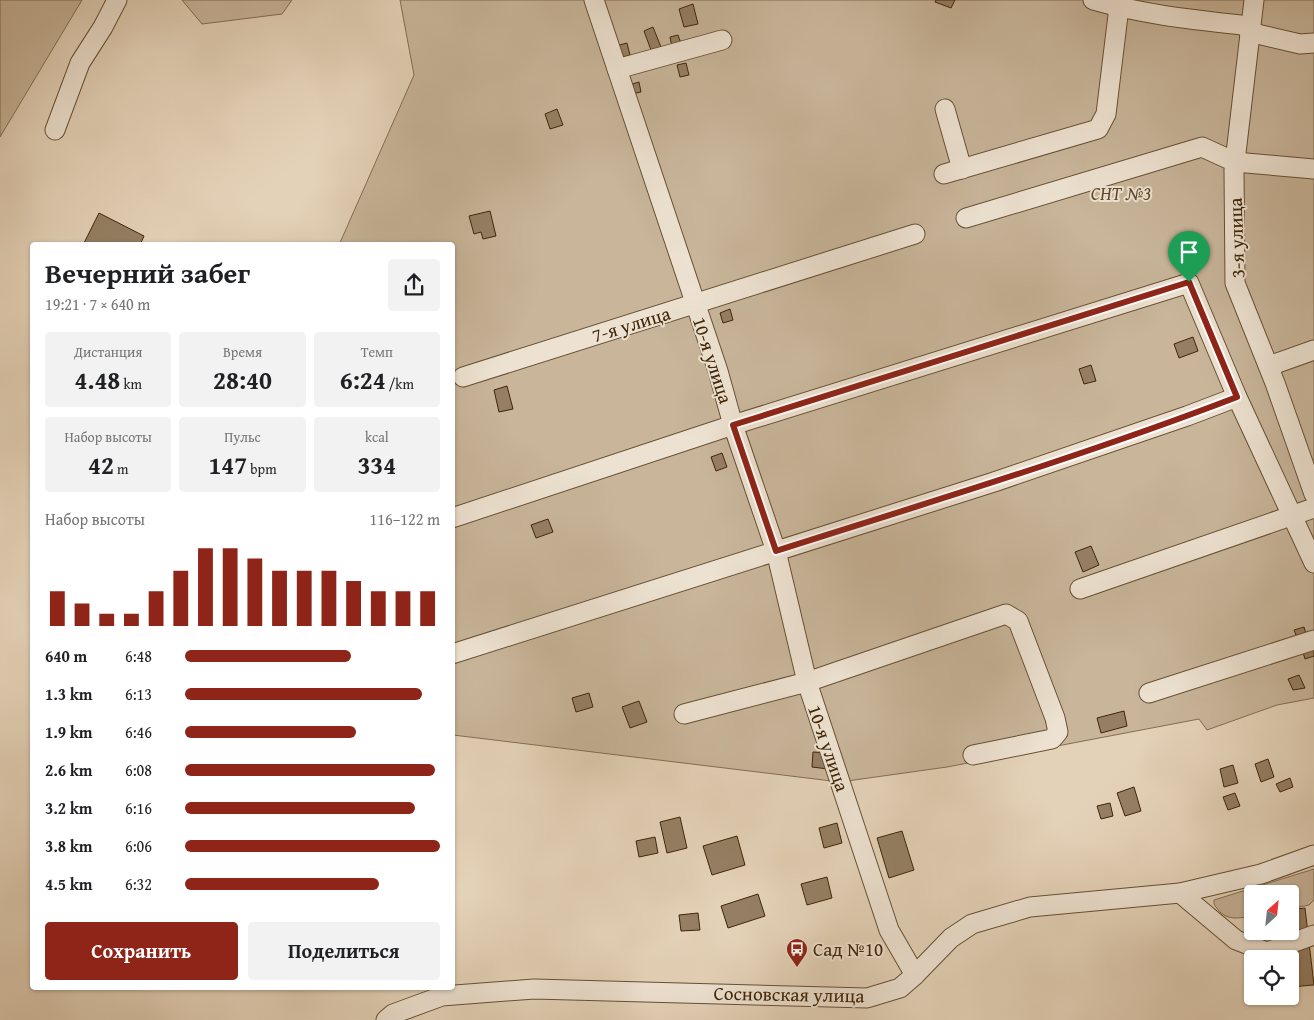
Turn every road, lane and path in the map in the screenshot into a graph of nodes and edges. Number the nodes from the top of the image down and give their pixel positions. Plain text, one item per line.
1 (117, 0) edge
2 (594, 0) edge
3 (1093, 0) edge
4 (1254, 0) edge
5 (1119, 7) junction
6 (1250, 29) junction
7 (722, 40) dead end
8 (1314, 43) edge
9 (617, 69) junction
10 (945, 108) dead end
11 (55, 130) dead end
12 (1235, 162) junction
13 (1314, 169) edge
14 (966, 218) dead end
15 (915, 234) dead end
16 (695, 304) junction
17 (1314, 350) edge
18 (1269, 366) junction
19 (462, 377) dead end
20 (1237, 397) junction
21 (733, 425) junction
22 (1314, 494) edge
23 (1314, 508) edge
24 (1293, 516) junction
25 (455, 517) edge
26 (776, 551) junction
27 (1314, 563) edge
28 (1080, 589) dead end
29 (1314, 640) edge
30 (455, 653) edge
31 (807, 682) junction
32 (1149, 693) dead end
33 (684, 714) dead end
34 (973, 755) dead end
35 (1314, 855) edge
36 (1180, 893) junction
37 (1314, 935) edge
38 (916, 975) junction
39 (386, 1020) edge

1 - 11 street
2 - 9 street, 10-я улица
3 - 5 street
4 - 6 street, 3-я улица
5 - 6 street
5 - 10 street
6 - 8 street
6 - 12 street, 3-я улица
7 - 9 street
9 - 16 street, 10-я улица
12 - 13 street
12 - 14 street
12 - 18 street, 3-я улица
15 - 16 street, 7-я улица
16 - 19 street, 7-я улица
16 - 21 street, 10-я улица
17 - 18 street
18 - 22 street, 3-я улица
20 - 21 street
20 - 24 street
20 - 26 street
21 - 25 street
21 - 26 street, 10-я улица
23 - 24 street
24 - 27 street
24 - 28 street
26 - 30 street
26 - 31 street, 10-я улица
29 - 32 street
31 - 33 street
31 - 34 street
31 - 38 street, 10-я улица
35 - 36 street, Сосновская улица
36 - 37 street
36 - 38 street, Сосновская улица
38 - 39 street, Сосновская улица

